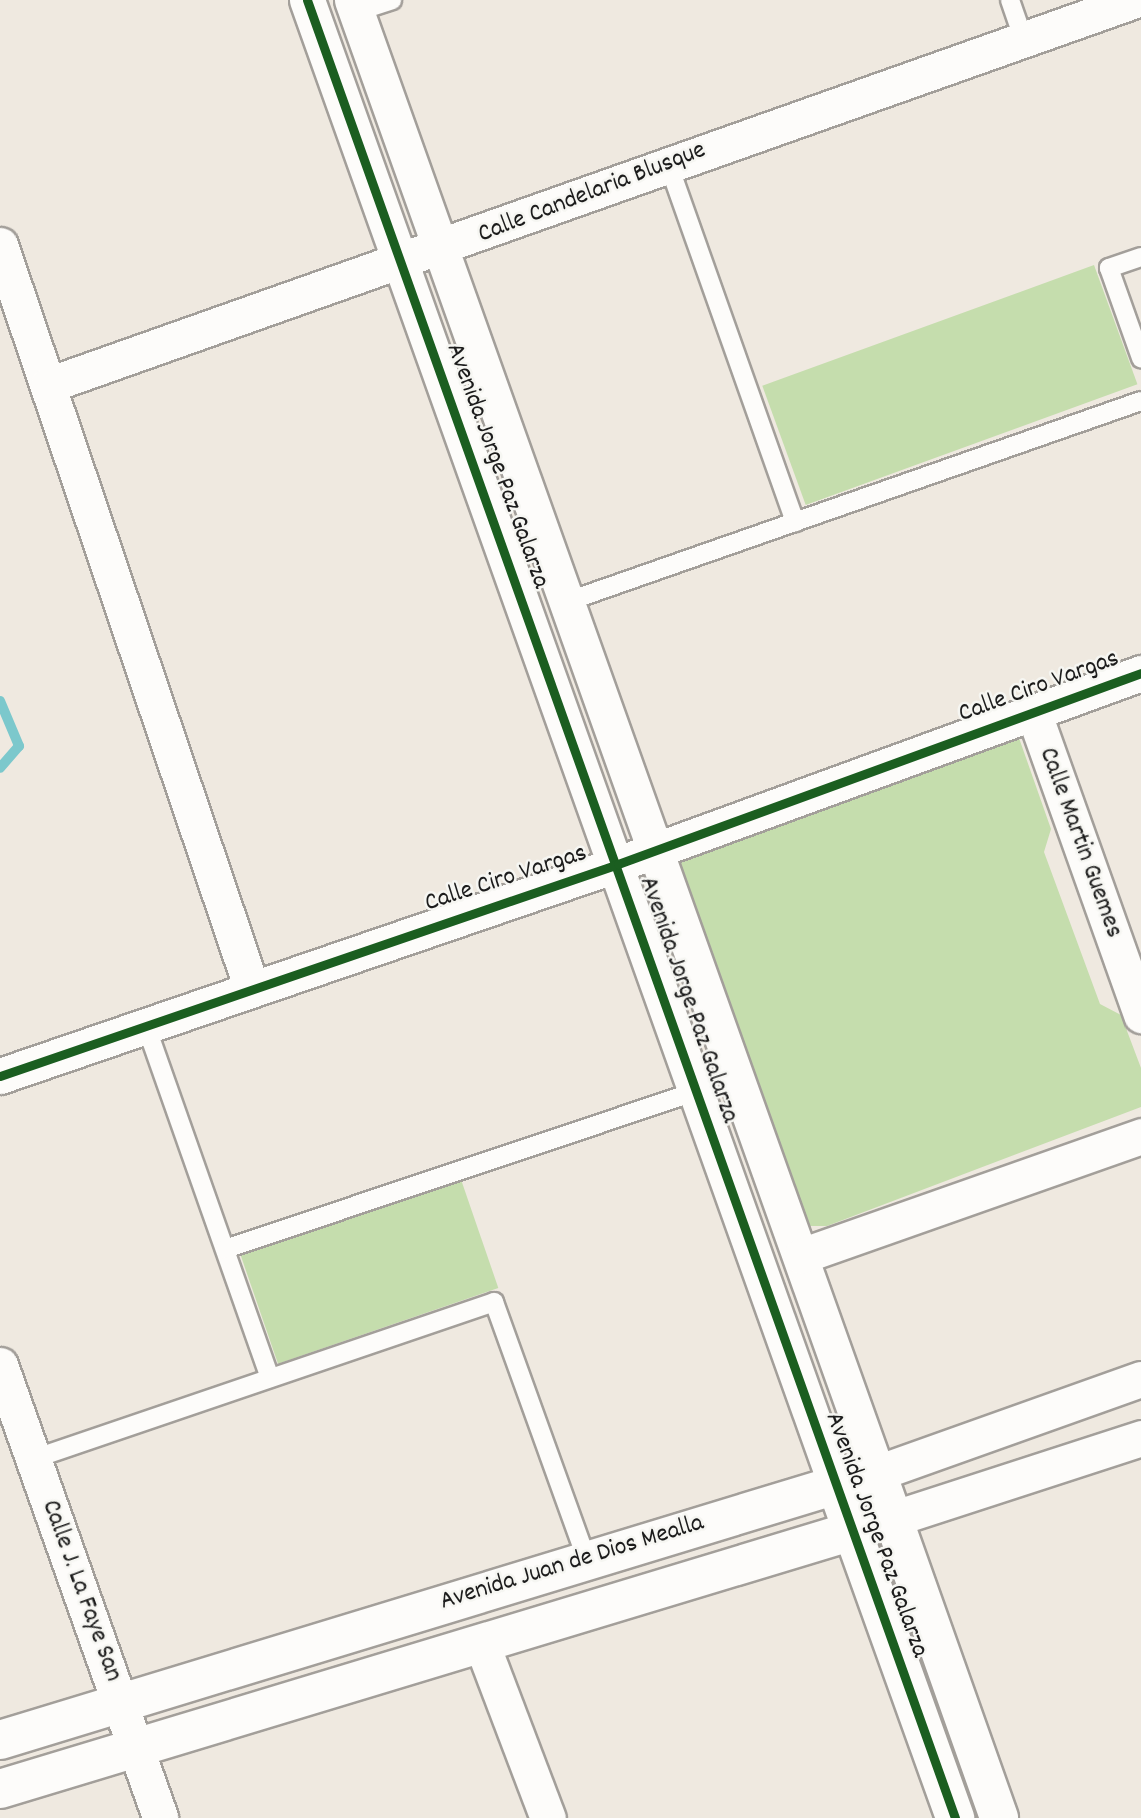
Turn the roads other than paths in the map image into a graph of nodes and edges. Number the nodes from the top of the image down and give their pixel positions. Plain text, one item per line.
1 (307, 0) edge
2 (392, 0) edge
3 (1010, 0) edge
4 (1135, 0) edge
5 (354, 6) edge
6 (1022, 35) junction
7 (668, 163) junction
8 (0, 245) edge
9 (441, 250) junction
10 (1141, 257) edge
11 (402, 265) junction
12 (1141, 358) edge
13 (48, 385) junction
14 (1141, 401) edge
15 (795, 522) junction
16 (566, 602) junction
17 (1141, 673) edge
18 (1033, 711) junction
19 (656, 850) junction
20 (618, 864) junction
21 (251, 986) junction
22 (1141, 1015) edge
23 (145, 1023) junction
24 (0, 1076) edge
25 (698, 1091) junction
26 (1141, 1136) edge
27 (225, 1249) junction
28 (801, 1256) junction
29 (0, 1365) edge
30 (270, 1378) junction
31 (1141, 1379) edge
32 (1141, 1438) edge
33 (33, 1459) junction
34 (877, 1473) junction
35 (836, 1485) junction
36 (892, 1519) junction
37 (851, 1531) junction
38 (586, 1558) junction
39 (481, 1642) junction
40 (121, 1702) junction
41 (0, 1740) edge
42 (135, 1747) junction
43 (0, 1789) edge
44 (160, 1818) edge
45 (548, 1818) edge
46 (956, 1818) edge
47 (999, 1818) edge

1 - 11 street, Avenida Jorge Paz Galarza
2 - 5 lane
3 - 6 lane
4 - 6 street, Calle Candelaria Blusque
5 - 9 street, Avenida Jorge Paz Galarza
6 - 7 street, Calle Candelaria Blusque
7 - 9 street, Calle Candelaria Blusque
7 - 15 lane
8 - 13 street
9 - 11 street, Calle Candelaria Blusque
9 - 16 street, Avenida Jorge Paz Galarza
10 - 12 lane
11 - 13 street, Calle Candelaria Blusque
11 - 20 street, Avenida Jorge Paz Galarza
13 - 21 street
14 - 15 lane
15 - 16 lane
16 - 19 street, Avenida Jorge Paz Galarza
17 - 18 street, Calle Ciro Vargas
18 - 19 street, Calle Ciro Vargas
18 - 22 street, Calle Martin Guemes
19 - 20 street, Calle Ciro Vargas
19 - 28 street, Avenida Jorge Paz Galarza
20 - 21 street, Calle Ciro Vargas
20 - 25 street, Avenida Jorge Paz Galarza
21 - 23 street, Calle Ciro Vargas
23 - 24 street, Calle Ciro Vargas
23 - 27 lane
25 - 27 lane
25 - 35 street, Avenida Jorge Paz Galarza
26 - 28 street
27 - 30 lane
28 - 34 street, Avenida Jorge Paz Galarza
29 - 33 street, Calle J. La Faye San
30 - 33 lane
30 - 38 lane
31 - 34 street, Avenida Juan de Dios Mealla
32 - 36 street, Avenida Juan de Dios Mealla
33 - 40 street, Calle J. La Faye San
34 - 35 main road, Avenida Juan de Dios Mealla
34 - 36 main road, Avenida Jorge Paz Galarza
35 - 37 main road, Avenida Jorge Paz Galarza
35 - 38 main road, Avenida Juan de Dios Mealla
36 - 37 main road, Avenida Juan de Dios Mealla
36 - 47 main road, Avenida Jorge Paz Galarza
37 - 39 main road, Avenida Juan de Dios Mealla
37 - 46 main road, Avenida Jorge Paz Galarza
38 - 40 main road, Avenida Juan de Dios Mealla
39 - 42 main road, Avenida Juan de Dios Mealla
39 - 45 street
40 - 41 main road, Avenida Juan de Dios Mealla
40 - 42 street, Calle J. La Faye San
42 - 43 main road, Avenida Juan de Dios Mealla
42 - 44 street, Calle J. La Faye San

